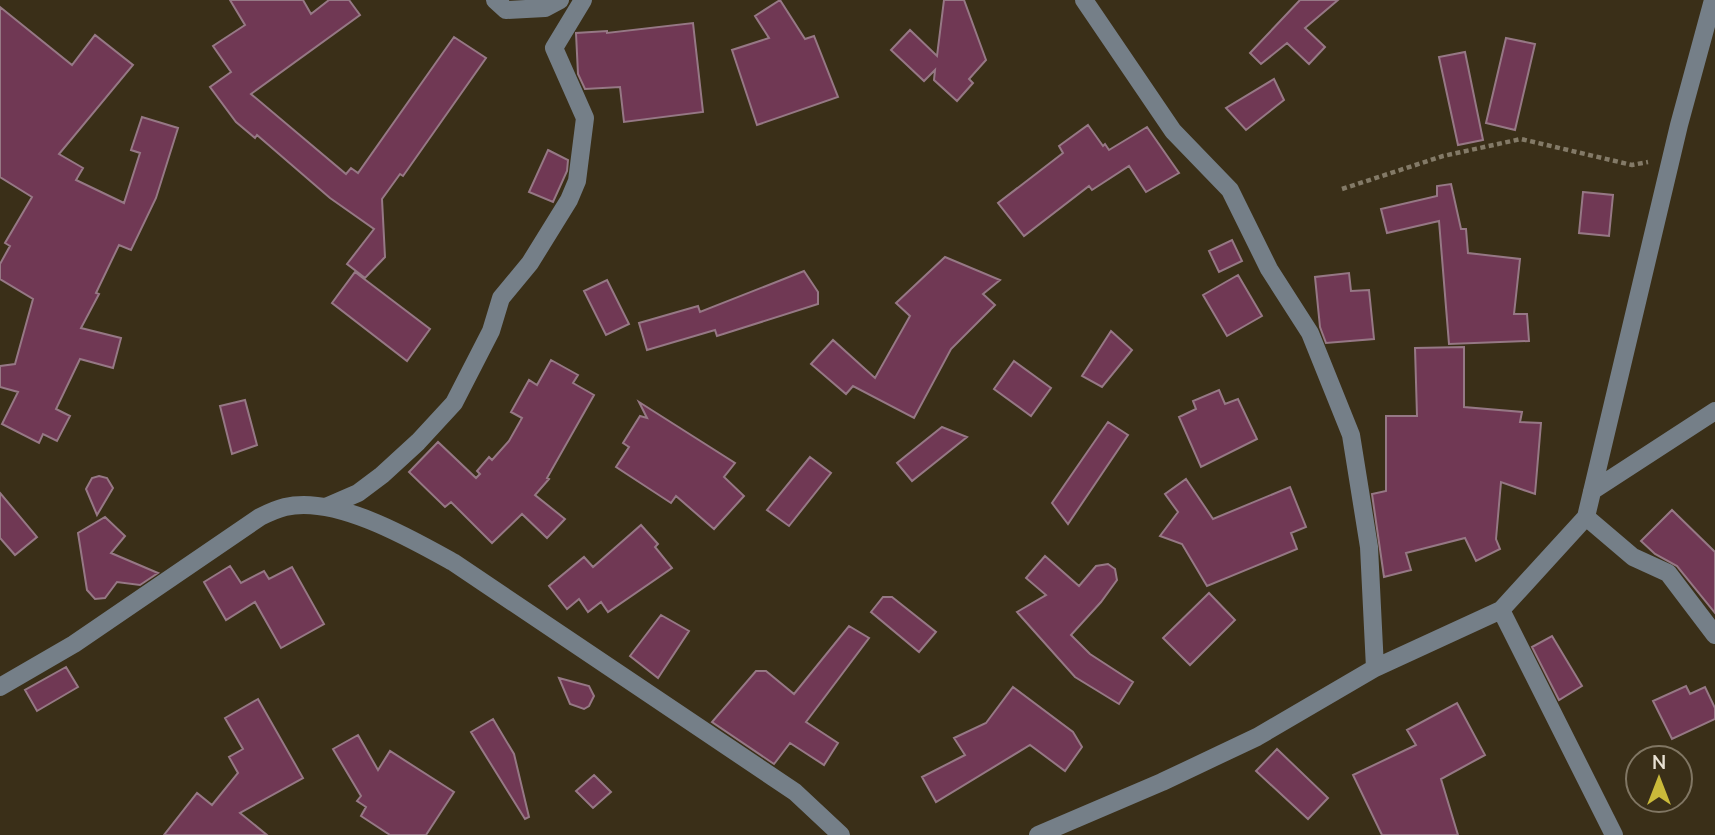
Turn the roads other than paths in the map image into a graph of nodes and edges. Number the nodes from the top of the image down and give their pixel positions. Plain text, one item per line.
1 (495, 0) edge
2 (560, 0) edge
3 (583, 0) edge
4 (1084, 0) edge
5 (1713, 0) edge
6 (1715, 411) edge
7 (1592, 491) junction
8 (328, 506) junction
9 (1586, 517) junction
10 (1501, 610) junction
11 (1715, 635) edge
12 (1375, 668) junction
13 (0, 687) edge
14 (841, 835) edge
15 (1038, 835) edge
16 (1614, 835) edge

1 - 2 street
3 - 8 street
4 - 12 street
5 - 7 street
6 - 7 street
7 - 9 street
8 - 13 street
8 - 14 street
9 - 10 street
9 - 11 street
10 - 12 street
10 - 16 street
12 - 15 street

